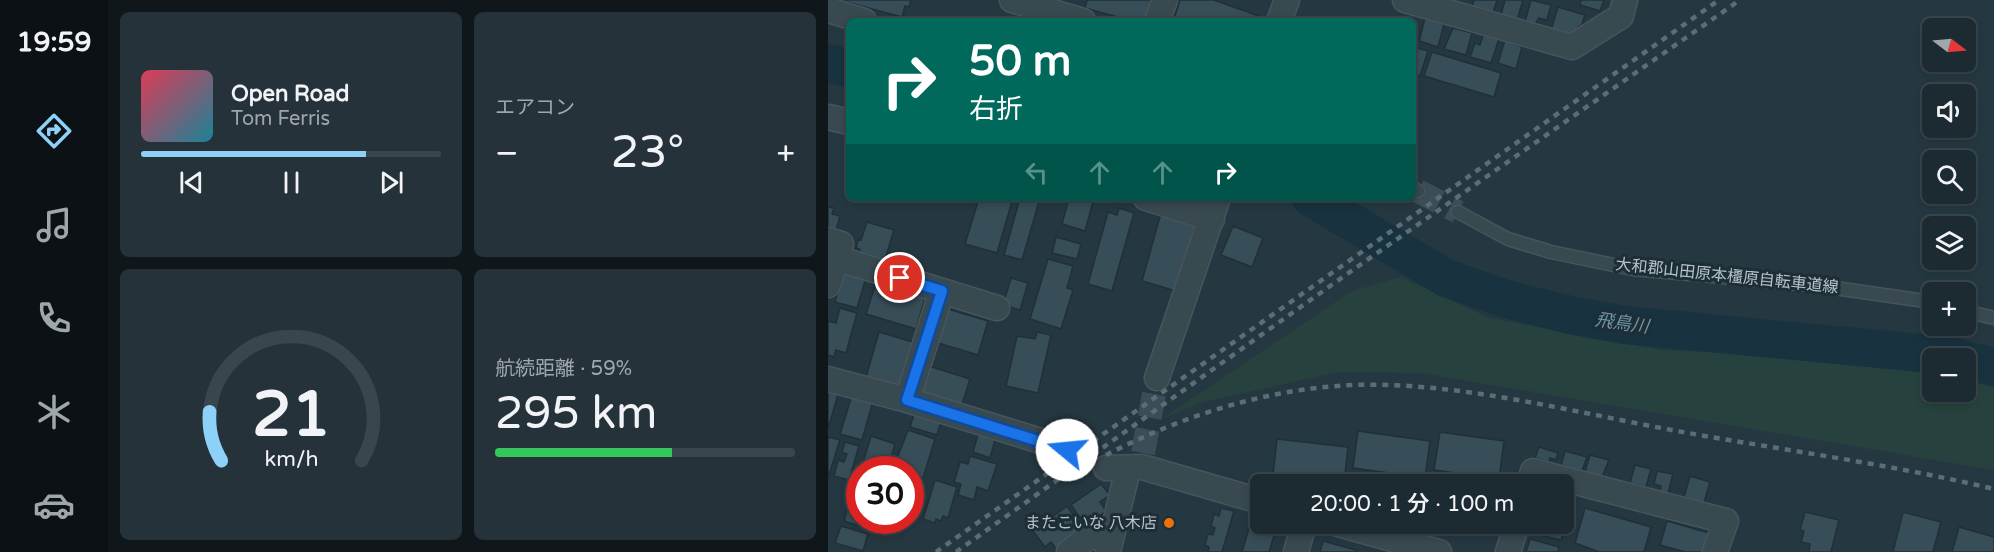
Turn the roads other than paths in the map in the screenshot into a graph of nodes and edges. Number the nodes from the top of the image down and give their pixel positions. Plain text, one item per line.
1 (1012, 0) edge
2 (1164, 0) edge
3 (1287, 0) edge
4 (1405, 0) edge
5 (1625, 0) edge
6 (828, 10) edge
7 (854, 18) edge
8 (1073, 18) edge
9 (1158, 18) edge
10 (1280, 18) edge
11 (828, 117) edge
12 (846, 121) edge
13 (1167, 201) edge
14 (1215, 208) edge
15 (1458, 212) tunnel mouth
16 (832, 249) edge
17 (828, 285) edge
18 (942, 291) junction
19 (1922, 301) edge
20 (997, 308) dead end
21 (1976, 314) edge
22 (1994, 318) edge
23 (1157, 378) tunnel mouth
24 (828, 379) edge
25 (907, 400) junction
26 (1067, 450) tunnel mouth
27 (1532, 474) edge
28 (1545, 474) edge
29 (1574, 482) edge
30 (1250, 498) edge
31 (1301, 534) edge
32 (1382, 534) edge
33 (1514, 534) edge
34 (1404, 539) edge
35 (1110, 546) edge
36 (1069, 552) edge
37 (1296, 552) edge
38 (1439, 552) edge
39 (1508, 552) edge
40 (1715, 552) edge

1 - 8 street
2 - 9 street
3 - 10 street
4 - 5 street
6 - 7 street
11 - 12 street
13 - 14 street
14 - 23 street
15 - 19 lane, 大和郡山田原本橿原自転車道線
16 - 17 street
16 - 18 street
18 - 20 street
18 - 25 street
21 - 22 lane
24 - 25 street
25 - 26 street
27 - 28 street
29 - 40 street
30 - 35 street
31 - 37 street
32 - 34 street
33 - 39 street
34 - 38 street
35 - 36 street

